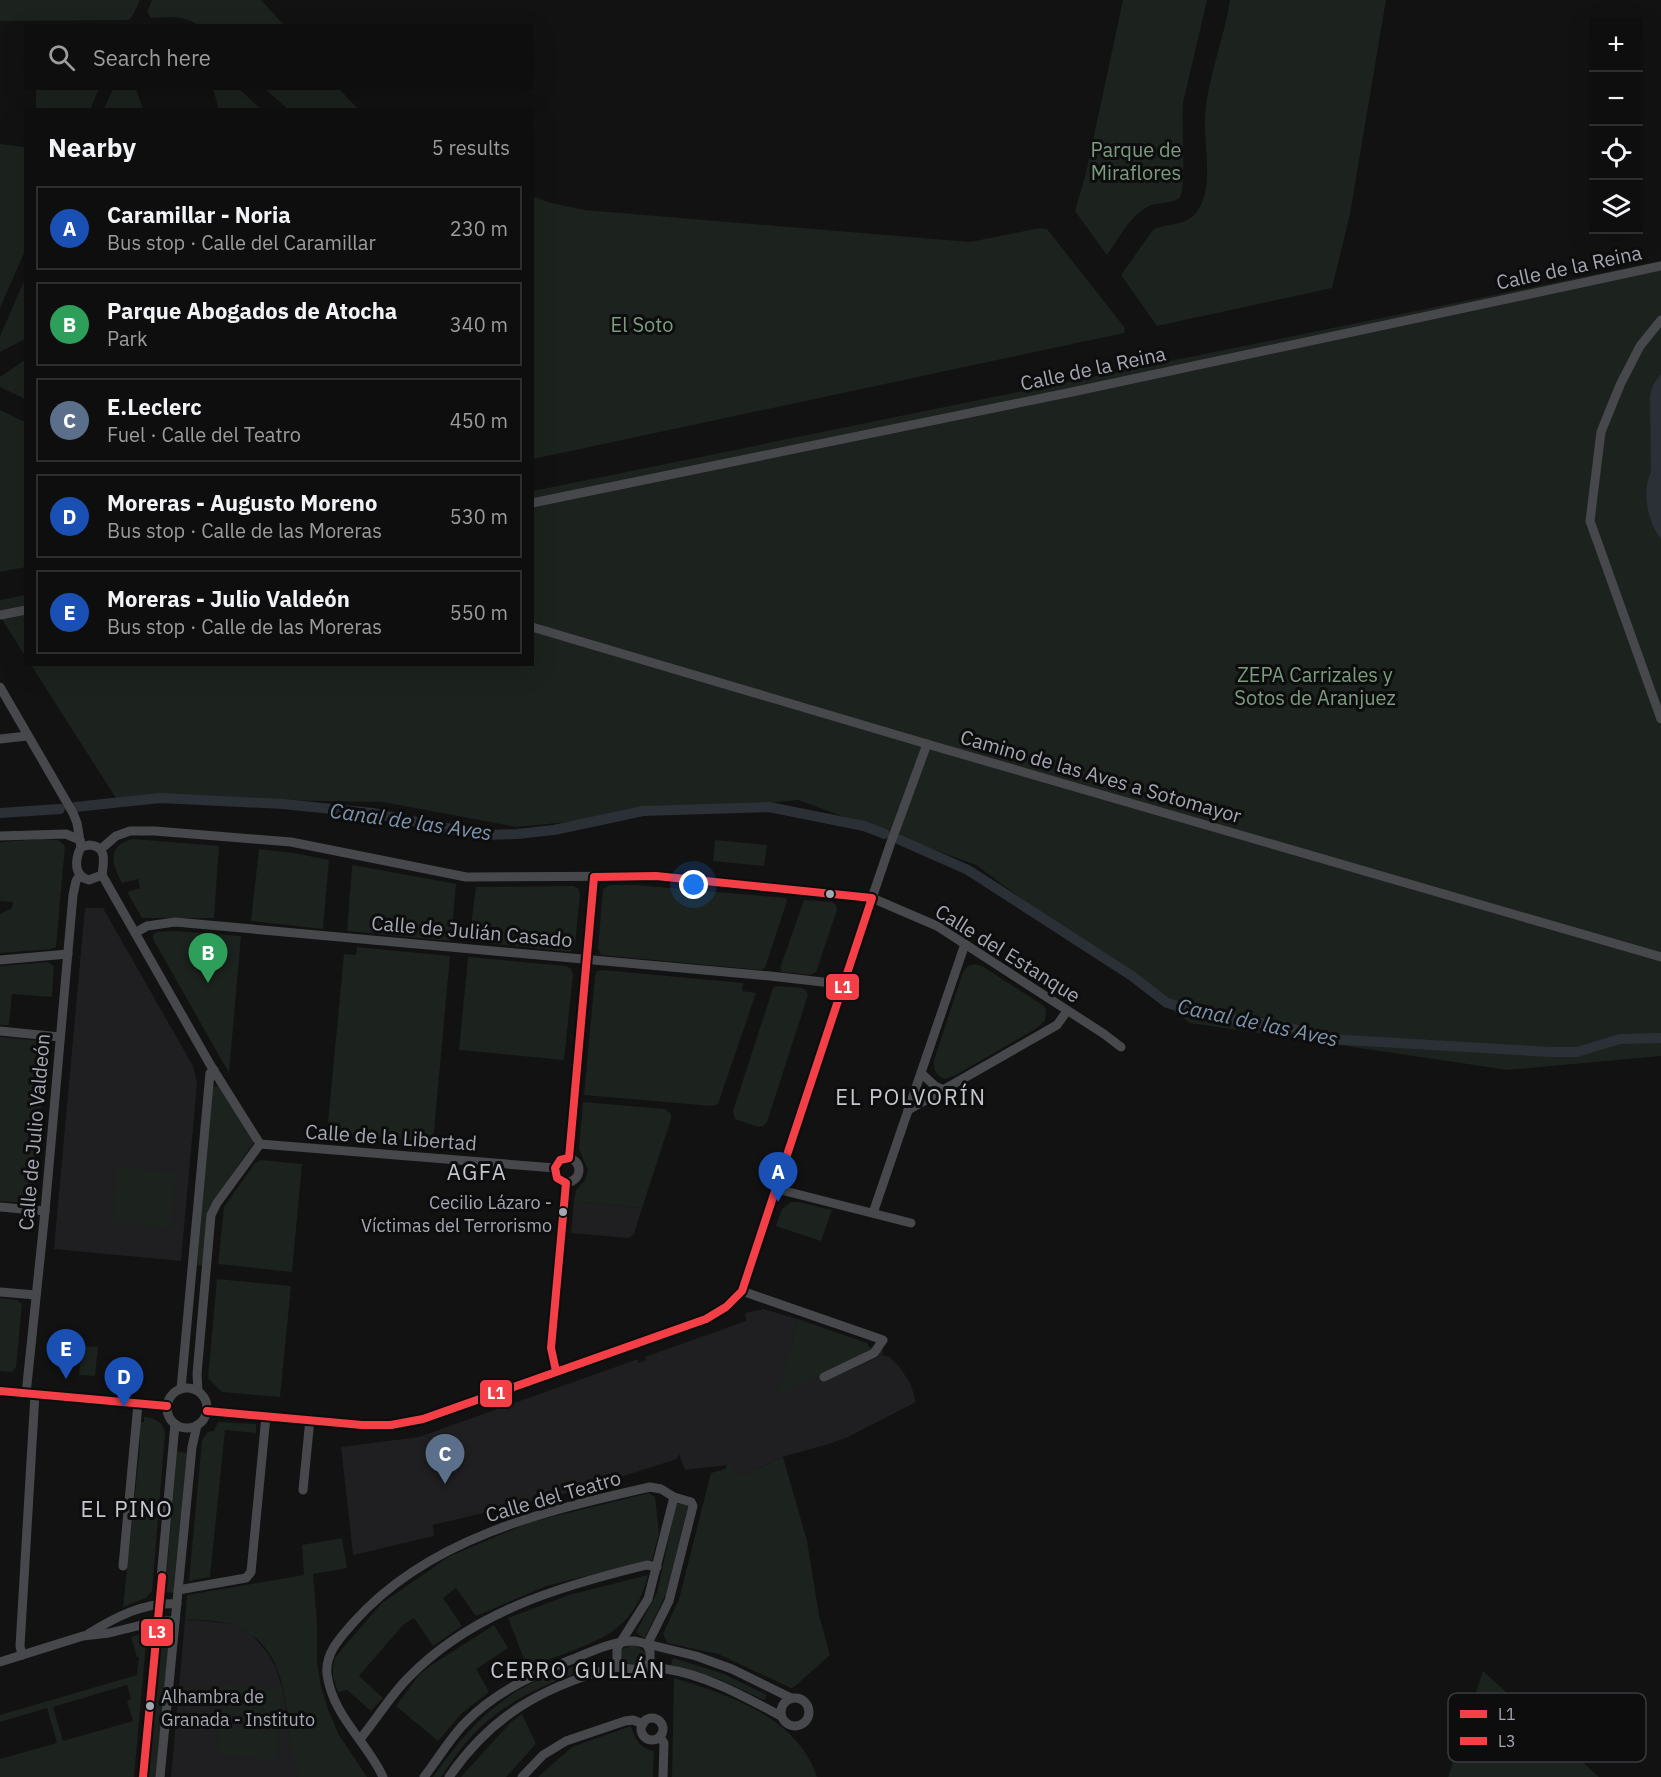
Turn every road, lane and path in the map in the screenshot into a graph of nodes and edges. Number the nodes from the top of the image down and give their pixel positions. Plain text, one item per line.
1 (1661, 266) edge
2 (1661, 320) edge
3 (534, 503) edge
4 (24, 610) edge
5 (0, 615) edge
6 (534, 628) edge
7 (0, 687) edge
8 (1661, 719) edge
9 (27, 736) junction
10 (0, 739) edge
11 (927, 744) junction
12 (0, 836) edge
13 (81, 843) junction
14 (100, 849) junction
15 (80, 875) junction
16 (102, 875) junction
17 (594, 877) junction
18 (872, 898) junction
19 (135, 933) junction
20 (964, 944) junction
21 (68, 954) junction
22 (1661, 957) edge
23 (0, 960) edge
24 (586, 960) junction
25 (842, 986) junction
26 (1067, 1011) junction
27 (0, 1031) edge
28 (60, 1037) junction
29 (1121, 1047) dead end
30 (214, 1070) junction
31 (921, 1073) junction
32 (944, 1090) junction
33 (908, 1110) junction
34 (260, 1144) junction
35 (568, 1158) junction
36 (555, 1168) junction
37 (566, 1183) junction
38 (777, 1189) junction
39 (0, 1207) edge
40 (45, 1211) junction
41 (873, 1213) junction
42 (911, 1222) dead end
43 (742, 1291) junction
44 (0, 1292) edge
45 (36, 1295) junction
46 (556, 1371) junction
47 (824, 1377) dead end
48 (181, 1389) junction
49 (0, 1391) edge
50 (198, 1391) junction
51 (31, 1394) junction
52 (138, 1404) junction
53 (167, 1406) junction
54 (207, 1411) junction
55 (266, 1416) junction
56 (310, 1419) junction
57 (175, 1424) junction
58 (197, 1425) junction
59 (303, 1491) dead end
60 (674, 1497) junction
61 (123, 1566) dead end
62 (657, 1567) junction
63 (178, 1590) junction
64 (159, 1603) junction
65 (177, 1604) junction
66 (158, 1621) junction
67 (175, 1621) junction
68 (83, 1636) junction
69 (621, 1642) junction
70 (647, 1645) junction
71 (22, 1655) junction
72 (0, 1662) edge
73 (621, 1666) junction
74 (645, 1667) junction
75 (791, 1698) junction
76 (781, 1716) junction
77 (643, 1724) junction
78 (660, 1737) junction
79 (360, 1740) junction
80 (384, 1776) edge
81 (143, 1777) edge
82 (160, 1777) edge
83 (424, 1777) edge
84 (449, 1777) edge
85 (522, 1777) edge
86 (663, 1777) edge

1 - 3 street, Calle de la Reina
2 - 8 street
4 - 5 street
6 - 11 street, Camino de las Aves a Sotomayor
7 - 9 street
9 - 10 street
9 - 13 street
11 - 18 street
11 - 22 street, Camino de las Aves a Sotomayor
12 - 13 street
13 - 14 street
13 - 15 street
14 - 16 street
14 - 17 street, Calle del Estanque
15 - 16 street
15 - 21 street, Calle de Julio Valdeón
16 - 19 street
17 - 18 street, Calle del Estanque
17 - 24 street
18 - 20 street, Calle del Estanque
18 - 25 street
19 - 24 street, Calle de Julián Casado
19 - 30 street
20 - 26 street, Calle del Estanque
20 - 31 street
21 - 23 street
21 - 28 street, Calle de Julio Valdeón
24 - 25 street, Calle de Julián Casado
24 - 35 street
25 - 38 street
26 - 29 street, Calle del Estanque
26 - 32 street
27 - 28 street
28 - 40 street, Calle de Julio Valdeón
30 - 34 street
30 - 48 street
31 - 32 street
31 - 33 street
32 - 33 street
33 - 41 street
34 - 36 street, Calle de la Libertad
34 - 50 street
35 - 36 street
35 - 37 street
36 - 37 street
37 - 46 street
38 - 41 street
38 - 43 street
39 - 40 street
40 - 45 street, Calle de Julio Valdeón
41 - 42 street
43 - 46 street
43 - 47 street
44 - 45 street
45 - 51 street, Calle de Julio Valdeón
46 - 56 street
48 - 50 street
48 - 53 street
49 - 51 street
50 - 54 street
51 - 52 street
51 - 71 street, Calle de Julio Valdeón
52 - 53 street
52 - 61 street
53 - 57 street
54 - 55 street
54 - 58 street
55 - 56 street
55 - 63 street
56 - 59 street
57 - 58 street
57 - 64 street
58 - 63 street
60 - 62 street
60 - 70 street
60 - 79 street, Calle del Teatro
62 - 69 street
62 - 79 street
63 - 65 street
64 - 65 street
64 - 66 street
64 - 68 street
65 - 67 street
66 - 67 street
66 - 68 street
66 - 81 street
67 - 82 street
68 - 71 street
69 - 70 street
69 - 73 street
69 - 83 street
70 - 74 street
70 - 75 street
71 - 72 street
73 - 74 street
73 - 84 street
74 - 76 street
75 - 76 street
75 - 76 street
77 - 78 street
77 - 78 street
77 - 85 street
78 - 86 street
79 - 80 street, Calle del Teatro

